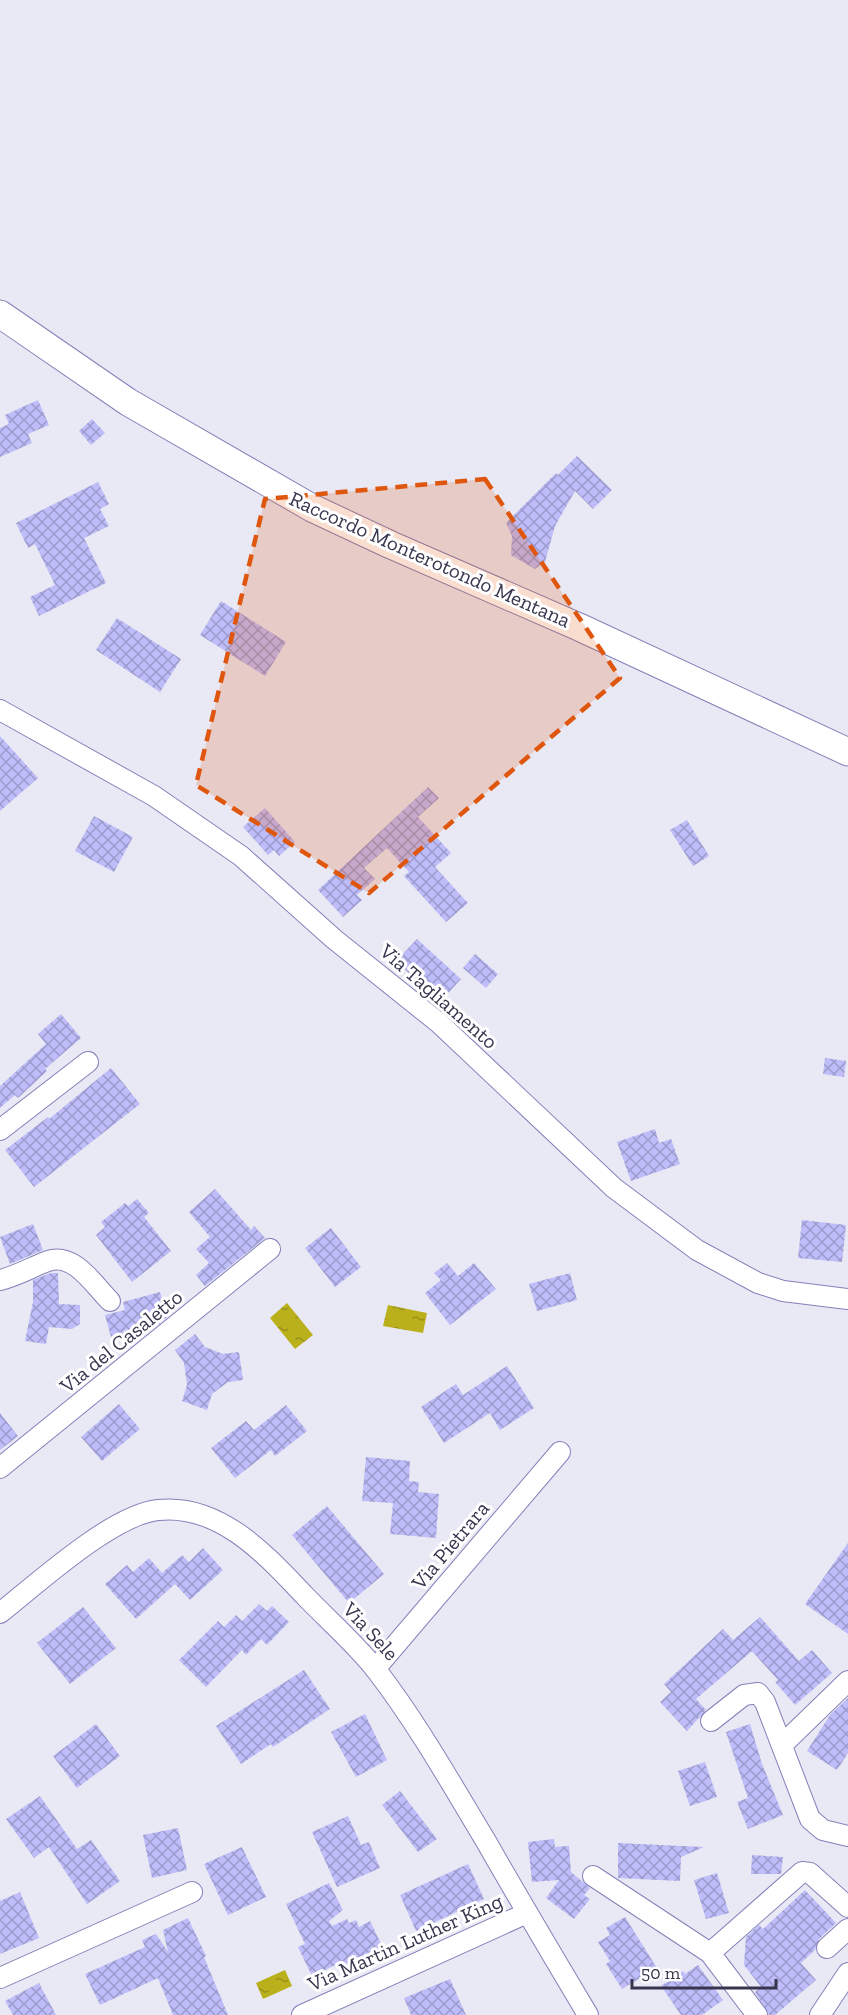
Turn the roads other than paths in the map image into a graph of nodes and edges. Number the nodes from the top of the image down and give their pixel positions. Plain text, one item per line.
1 (0, 314) edge
2 (0, 710) edge
3 (848, 752) edge
4 (88, 1062) dead end
5 (0, 1130) edge
6 (270, 1249) dead end
7 (0, 1280) edge
8 (848, 1299) edge
9 (110, 1301) dead end
10 (560, 1452) dead end
11 (0, 1468) edge
12 (0, 1613) edge
13 (375, 1669) junction
14 (848, 1681) edge
15 (711, 1721) dead end
16 (782, 1745) junction
17 (848, 1836) edge
18 (593, 1875) dead end
19 (192, 1892) dead end
20 (848, 1907) edge
21 (527, 1912) junction
22 (848, 1929) edge
23 (827, 1948) dead end
24 (710, 1953) junction
25 (848, 1973) edge
26 (0, 1978) edge
27 (832, 2006) edge
28 (302, 2015) edge
29 (588, 2015) edge
30 (757, 2015) edge

1 - 3 main road, Raccordo Monterotondo Mentana
2 - 8 street, Via Tagliamento
4 - 5 street
6 - 11 street, Via del Casaletto
7 - 9 street
10 - 13 street, Via Pietrara
12 - 13 street, Via Sele
13 - 21 street, Via Sele
14 - 16 street
15 - 16 street
16 - 17 street
18 - 24 street
19 - 26 street
20 - 24 street
21 - 28 street, Via Martin Luther King
21 - 29 street, Via Sele
22 - 23 street
24 - 30 street
25 - 27 street

